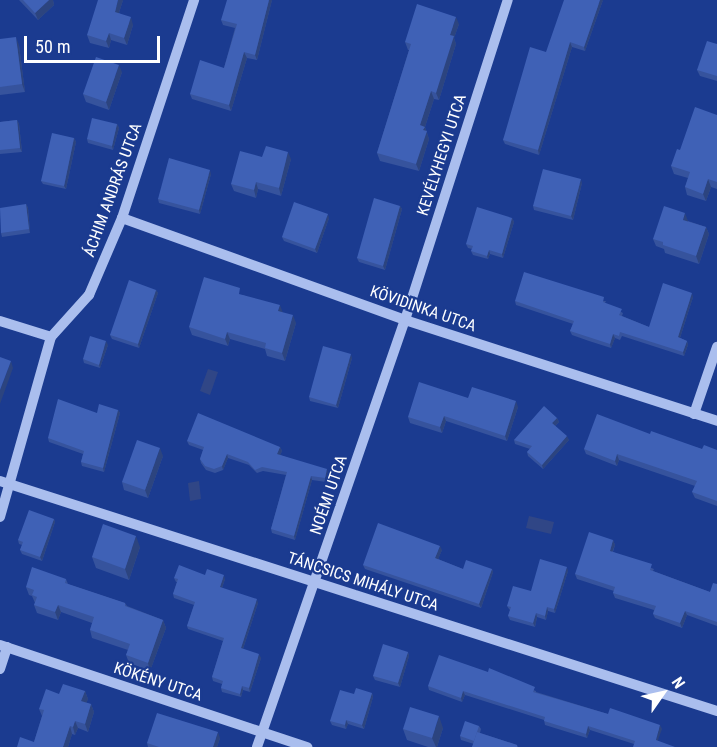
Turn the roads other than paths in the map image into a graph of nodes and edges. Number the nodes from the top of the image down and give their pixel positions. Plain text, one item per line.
1 (194, 0) edge
2 (508, 0) edge
3 (122, 218) junction
4 (405, 320) junction
5 (0, 321) edge
6 (51, 337) junction
7 (717, 346) edge
8 (694, 414) junction
9 (717, 421) edge
10 (5, 482) edge
11 (0, 517) edge
12 (315, 582) junction
13 (4, 646) edge
14 (0, 669) edge
15 (717, 711) edge
16 (262, 732) junction
17 (257, 747) edge
18 (308, 747) edge

1 - 3 street, ÁCHIM ANDRÁS UTCA
2 - 4 street, KEVÉLYHEGYI UTCA
3 - 4 street, KÖVIDINKA UTCA
3 - 6 street, ÁCHIM ANDRÁS UTCA
4 - 8 street, KÖVIDINKA UTCA
4 - 12 street, NOÉMI UTCA
5 - 6 street
6 - 10 street, ÁCHIM ANDRÁS UTCA
7 - 8 street
8 - 9 street, KÖVIDINKA UTCA
10 - 11 street, ÁCHIM ANDRÁS UTCA
10 - 12 street, TÁNCSICS MIHÁLY UTCA
12 - 15 street, TÁNCSICS MIHÁLY UTCA
12 - 16 street, NOÉMI UTCA
13 - 14 street
13 - 16 street, KÖKÉNY UTCA
16 - 17 street, NOÉMI UTCA
16 - 18 street, KÖKÉNY UTCA

